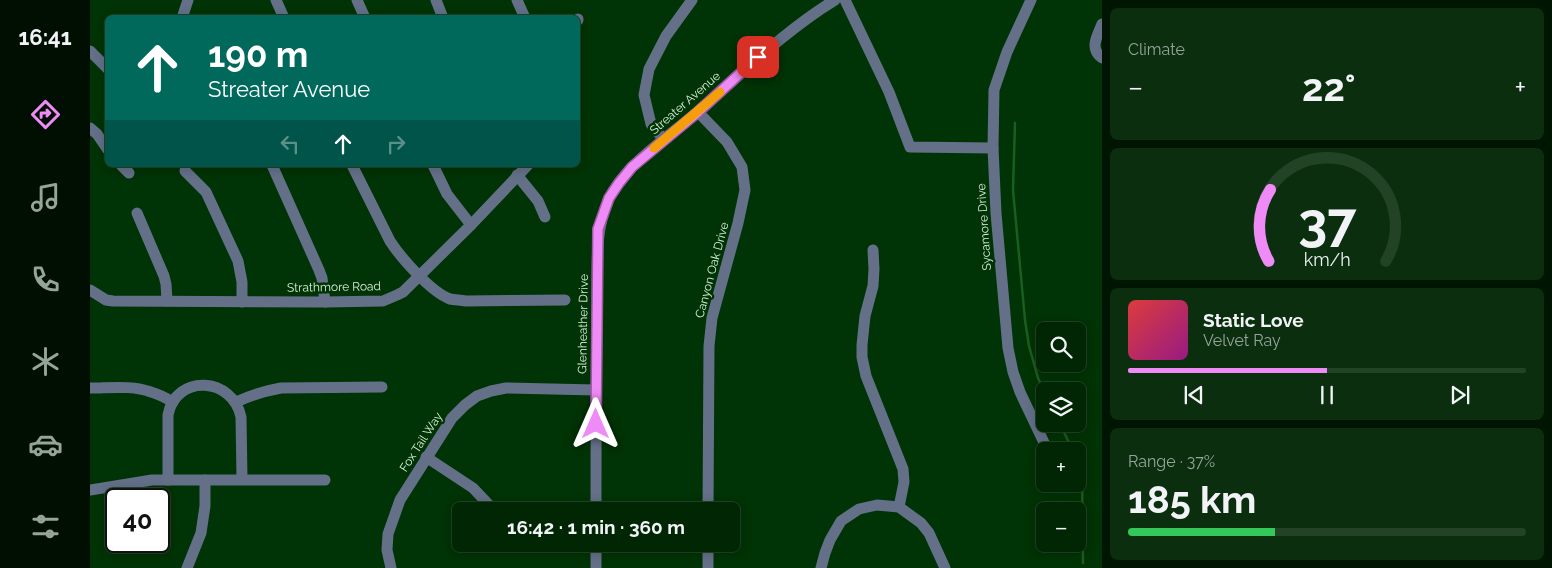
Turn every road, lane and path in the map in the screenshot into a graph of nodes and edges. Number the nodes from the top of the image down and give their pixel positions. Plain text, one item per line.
1 (188, 0) edge
2 (276, 0) edge
3 (357, 0) edge
4 (436, 0) edge
5 (517, 0) edge
6 (692, 0) edge
7 (835, 0) edge
8 (845, 0) edge
9 (1031, 0) edge
10 (184, 15) edge
11 (283, 15) edge
12 (364, 15) edge
13 (442, 15) edge
14 (524, 15) edge
15 (1102, 24) edge
16 (90, 51) edge
17 (1099, 56) edge
18 (105, 66) edge
19 (698, 112) junction
20 (90, 128) edge
21 (664, 140) junction
22 (105, 145) edge
23 (993, 148) junction
24 (273, 167) edge
25 (353, 167) edge
26 (434, 167) edge
27 (521, 169) edge
28 (185, 171) dead end
29 (609, 198) joint
30 (137, 213) dead end
31 (545, 217) dead end
32 (471, 225) junction
33 (873, 250) dead end
34 (419, 275) junction
35 (90, 290) edge
36 (565, 300) dead end
37 (167, 301) junction
38 (242, 302) junction
39 (325, 302) junction
40 (382, 387) dead end
41 (90, 388) edge
42 (596, 390) junction
43 (173, 402) junction
44 (236, 402) junction
45 (1044, 442) edge
46 (426, 457) junction
47 (168, 480) junction
48 (205, 480) junction
49 (242, 480) junction
50 (325, 480) dead end
51 (90, 490) edge
52 (486, 502) edge
53 (596, 502) edge
54 (708, 502) edge
55 (899, 507) junction
56 (596, 552) edge
57 (708, 552) edge
58 (187, 568) edge
59 (391, 568) edge
60 (596, 568) edge
61 (708, 568) edge
62 (821, 568) edge
63 (945, 568) edge

1 - 10 street
2 - 11 street
3 - 12 street
4 - 13 street
5 - 14 street
6 - 21 street
7 - 19 street, Streater Avenue
8 - 23 street
9 - 23 street, Sycamore Drive
15 - 17 street
16 - 18 street
19 - 21 street, Streater Avenue
19 - 54 street, Canyon Oak Drive
20 - 22 street
21 - 29 street, Streater Avenue
23 - 45 street, Sycamore Drive
24 - 39 street
25 - 34 street
26 - 32 street
27 - 31 street
27 - 32 street, Strathmore Road
28 - 38 street
29 - 42 street, Glenheather Drive
30 - 37 street
32 - 34 street, Strathmore Road
33 - 55 street
34 - 36 street
34 - 39 street, Strathmore Road
35 - 37 street, Strathmore Road
37 - 38 street, Strathmore Road
38 - 39 street, Strathmore Road
40 - 44 street
41 - 43 street
42 - 46 street, Fox Tail Way
42 - 53 street, Glenheather Drive
43 - 44 street
43 - 47 street
44 - 49 street
46 - 52 street
46 - 59 street, Fox Tail Way
47 - 48 street
47 - 51 street
48 - 49 street
48 - 58 street
49 - 50 street
55 - 62 street
55 - 63 street
56 - 60 street
57 - 61 street

